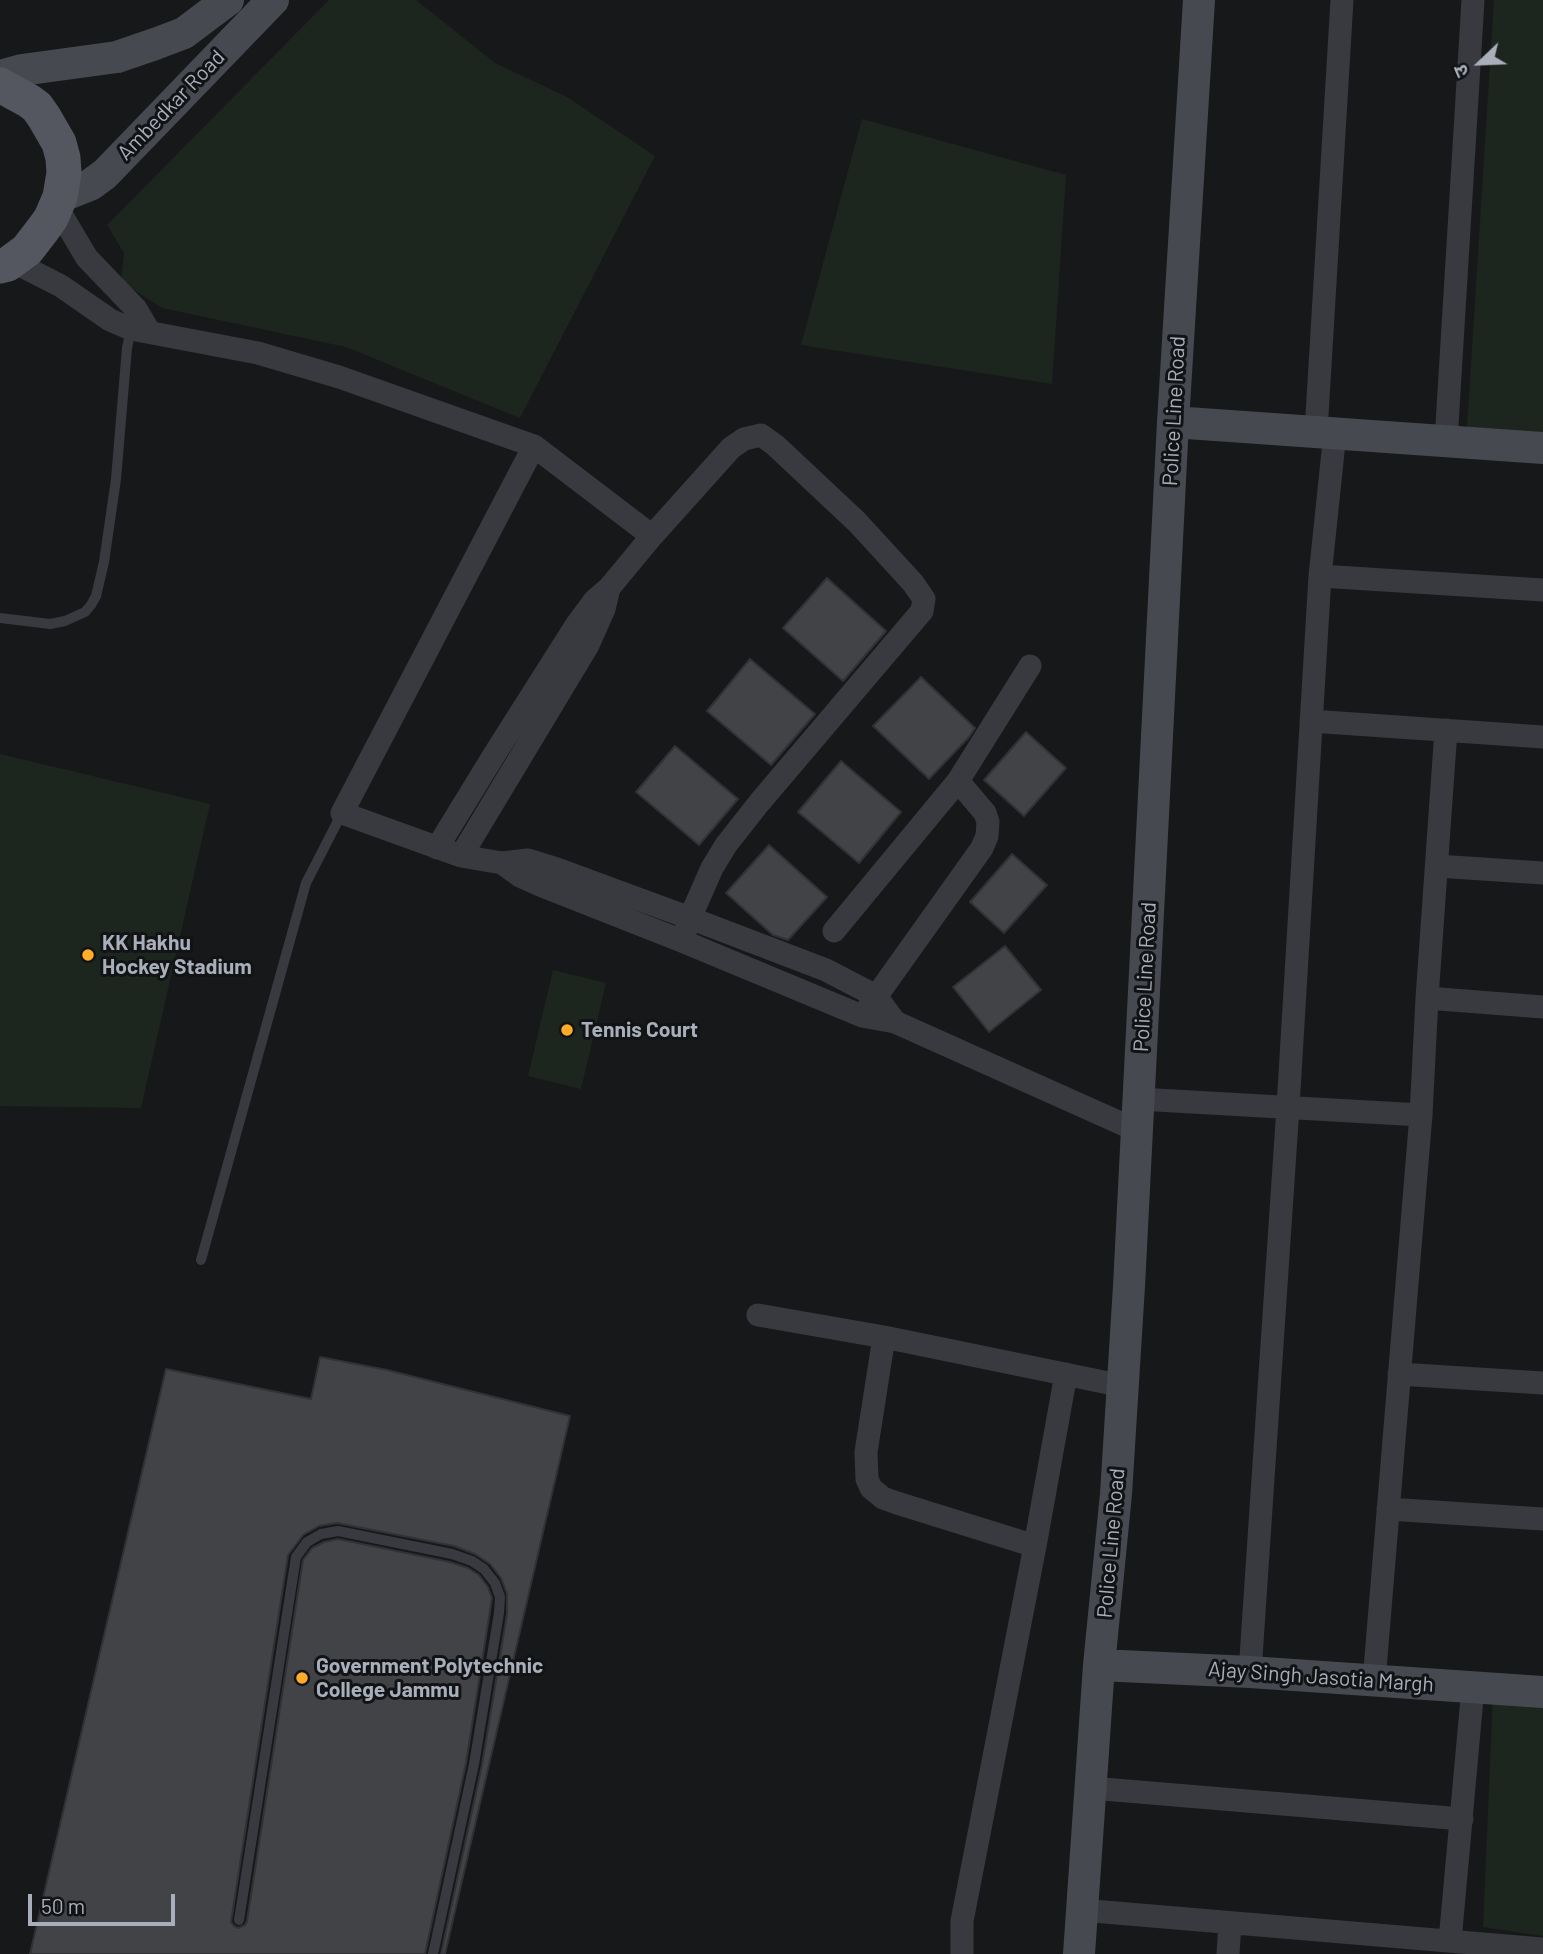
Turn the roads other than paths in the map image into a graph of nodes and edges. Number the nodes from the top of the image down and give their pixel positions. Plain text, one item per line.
1 (228, 0) edge
2 (273, 0) edge
3 (1199, 0) edge
4 (1342, 0) edge
5 (1473, 0) edge
6 (0, 76) edge
7 (0, 85) edge
8 (58, 202) junction
9 (5, 266) edge
10 (138, 323) junction
11 (1173, 422) junction
12 (1326, 432) junction
13 (1446, 441) junction
14 (534, 446) junction
15 (1543, 447) edge
16 (652, 536) junction
17 (1320, 576) junction
18 (609, 588) junction
19 (1543, 590) edge
20 (0, 618) edge
21 (1030, 666) dead end
22 (1311, 720) junction
23 (1446, 730) junction
24 (1543, 737) edge
25 (958, 781) junction
26 (342, 813) junction
27 (437, 848) junction
28 (461, 856) junction
29 (502, 863) junction
30 (1437, 866) junction
31 (1543, 873) edge
32 (690, 918) junction
33 (834, 930) dead end
34 (682, 941) junction
35 (876, 996) junction
36 (1427, 998) junction
37 (1543, 1007) edge
38 (862, 1016) junction
39 (895, 1022) junction
40 (1139, 1099) junction
41 (1288, 1107) junction
42 (1421, 1115) junction
43 (1136, 1130) junction
44 (201, 1261) dead end
45 (758, 1315) dead end
46 (884, 1337) junction
47 (1066, 1374) junction
48 (1399, 1374) junction
49 (1543, 1383) edge
50 (1123, 1387) junction
51 (1388, 1509) junction
52 (1543, 1519) edge
53 (1035, 1546) junction
54 (1099, 1665) junction
55 (1250, 1672) junction
56 (1374, 1681) junction
57 (1473, 1687) junction
58 (1543, 1692) edge
59 (1091, 1788) junction
60 (1462, 1819) junction
61 (1081, 1910) junction
62 (239, 1920) dead end
63 (1230, 1923) junction
64 (1450, 1941) junction
65 (1363, 1944) edge
66 (1543, 1950) edge
67 (433, 1954) edge
68 (962, 1954) edge
69 (1079, 1954) edge
70 (1228, 1954) edge

1 - 6 main road
2 - 8 main road, Ambedkar Road
3 - 11 main road, Police Line Road
4 - 12 street
5 - 13 street
7 - 8 main road
8 - 9 main road
8 - 10 street
9 - 10 street
10 - 14 street
10 - 20 lane
11 - 12 main road
11 - 40 main road, Police Line Road
12 - 13 main road
12 - 17 street
13 - 15 main road
14 - 16 street
14 - 26 street
16 - 18 street
16 - 32 street
17 - 19 street
17 - 22 street
18 - 27 street
18 - 28 street
21 - 25 street
22 - 23 street
22 - 41 street
23 - 24 street
23 - 30 street
25 - 33 street
25 - 35 street
26 - 27 street
26 - 44 lane
27 - 28 street
28 - 29 street
29 - 32 street
29 - 34 street
30 - 31 street
30 - 36 street
32 - 34 street
32 - 35 street
34 - 38 street
35 - 38 street
35 - 39 street
36 - 37 street
36 - 42 street
38 - 39 street
39 - 43 street
40 - 41 street
40 - 43 main road, Police Line Road
41 - 42 street
41 - 55 street
42 - 48 street
43 - 50 main road, Police Line Road
45 - 46 street
46 - 47 street
46 - 53 street
47 - 50 street
47 - 53 street
48 - 49 street
48 - 51 street
50 - 54 main road, Police Line Road
51 - 52 street
51 - 56 street
53 - 68 street
54 - 55 main road, Ajay Singh Jasotia Margh
54 - 59 main road, Police Line Road
55 - 56 main road, Ajay Singh Jasotia Margh
56 - 57 main road, Ajay Singh Jasotia Margh
57 - 58 main road, Ajay Singh Jasotia Margh
57 - 60 street
59 - 60 street
59 - 61 main road, Police Line Road
60 - 64 street
61 - 63 street
61 - 69 main road, Police Line Road
62 - 67 lane
63 - 65 street
63 - 70 street
64 - 65 street
64 - 66 street

